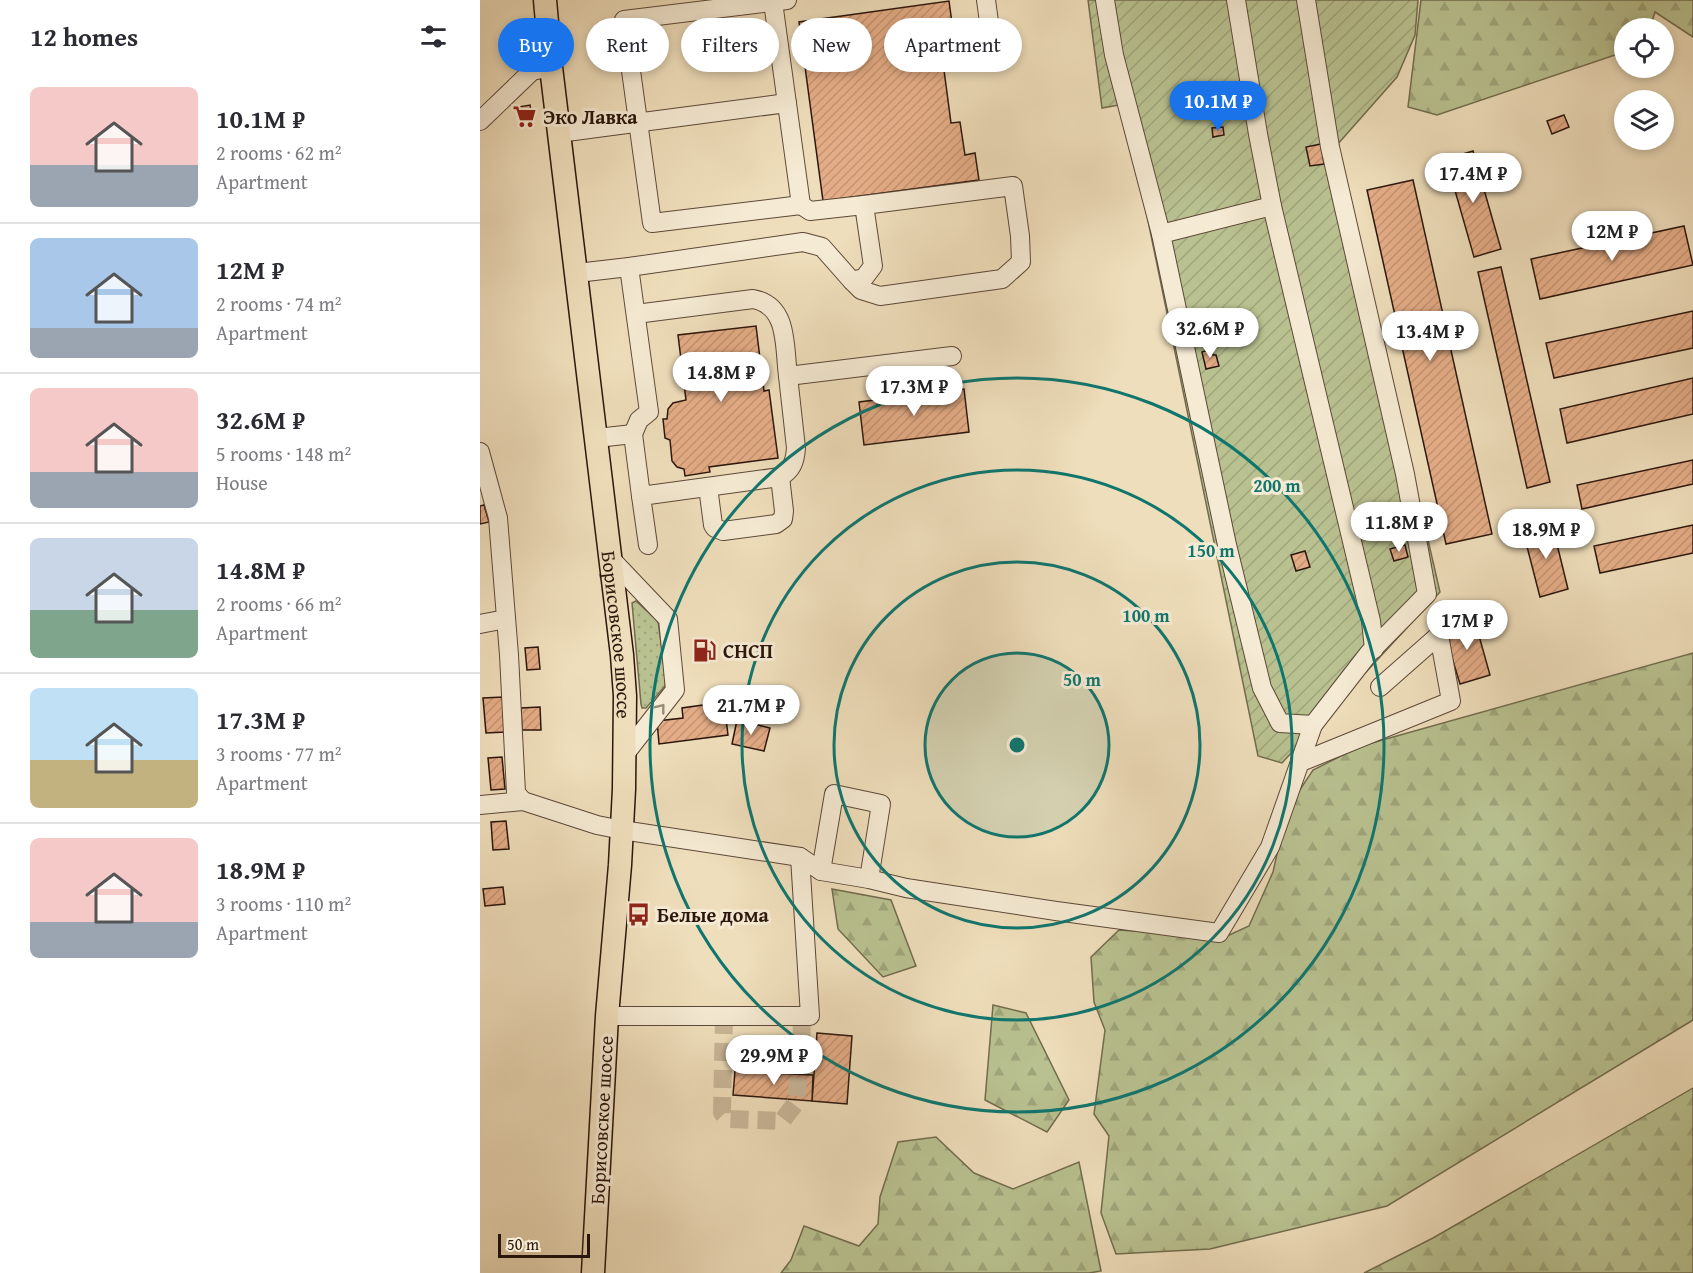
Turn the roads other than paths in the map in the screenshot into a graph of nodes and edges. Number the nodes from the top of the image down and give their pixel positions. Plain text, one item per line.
1 (545, 0) edge
2 (986, 0) edge
3 (1105, 0) edge
4 (1236, 0) edge
5 (1306, 0) edge
6 (780, 1) edge
7 (547, 18) edge
8 (988, 18) edge
9 (531, 72) edge
10 (551, 72) edge
11 (787, 103) junction
12 (480, 121) edge
13 (638, 123) junction
14 (559, 133) junction
15 (801, 205) junction
16 (864, 205) junction
17 (1272, 206) junction
18 (1161, 234) junction
19 (629, 267) junction
20 (577, 273) junction
21 (852, 281) junction
22 (636, 314) junction
23 (952, 356) dead end
24 (788, 376) junction
25 (633, 434) junction
26 (597, 438) junction
27 (480, 452) edge
28 (780, 477) junction
29 (708, 487) junction
30 (641, 496) junction
31 (648, 545) dead end
32 (611, 559) junction
33 (506, 619) junction
34 (480, 624) edge
35 (1374, 649) junction
36 (1380, 687) dead end
37 (1313, 724) junction
38 (625, 754) junction
39 (1301, 762) junction
40 (523, 801) junction
41 (480, 805) edge
42 (622, 830) junction
43 (800, 858) junction
44 (821, 871) junction
45 (869, 879) junction
46 (607, 1016) junction
47 (593, 1273) edge

1 - 7 main road, Борисовское шоссе
2 - 8 street
3 - 18 street
4 - 17 street
5 - 35 street
6 - 11 street
6 - 13 street
9 - 12 street
10 - 14 main road, Борисовское шоссе
11 - 13 street
11 - 15 street
13 - 14 street
13 - 15 street
14 - 20 main road, Борисовское шоссе
15 - 16 street
16 - 21 street
16 - 21 street
17 - 18 street
17 - 35 street
18 - 37 street
19 - 20 street
19 - 21 street
19 - 22 street
20 - 26 main road, Борисовское шоссе
22 - 24 street
22 - 25 street
23 - 24 street
24 - 28 street
25 - 26 street
25 - 30 street
26 - 32 main road, Борисовское шоссе
27 - 33 street
28 - 29 street
28 - 29 street
29 - 30 street
30 - 31 street
32 - 38 main road, Борисовское шоссе
38 -> 32 street
33 - 34 street
33 - 40 street
35 - 37 street
36 - 39 street
37 - 39 street
38 - 42 main road, Борисовское шоссе
39 - 45 street
40 - 41 street
40 - 42 street
42 - 43 street
42 - 46 main road, Борисовское шоссе
43 - 44 street
43 - 46 street
44 - 45 street
44 - 45 street
46 - 47 main road, Борисовское шоссе

